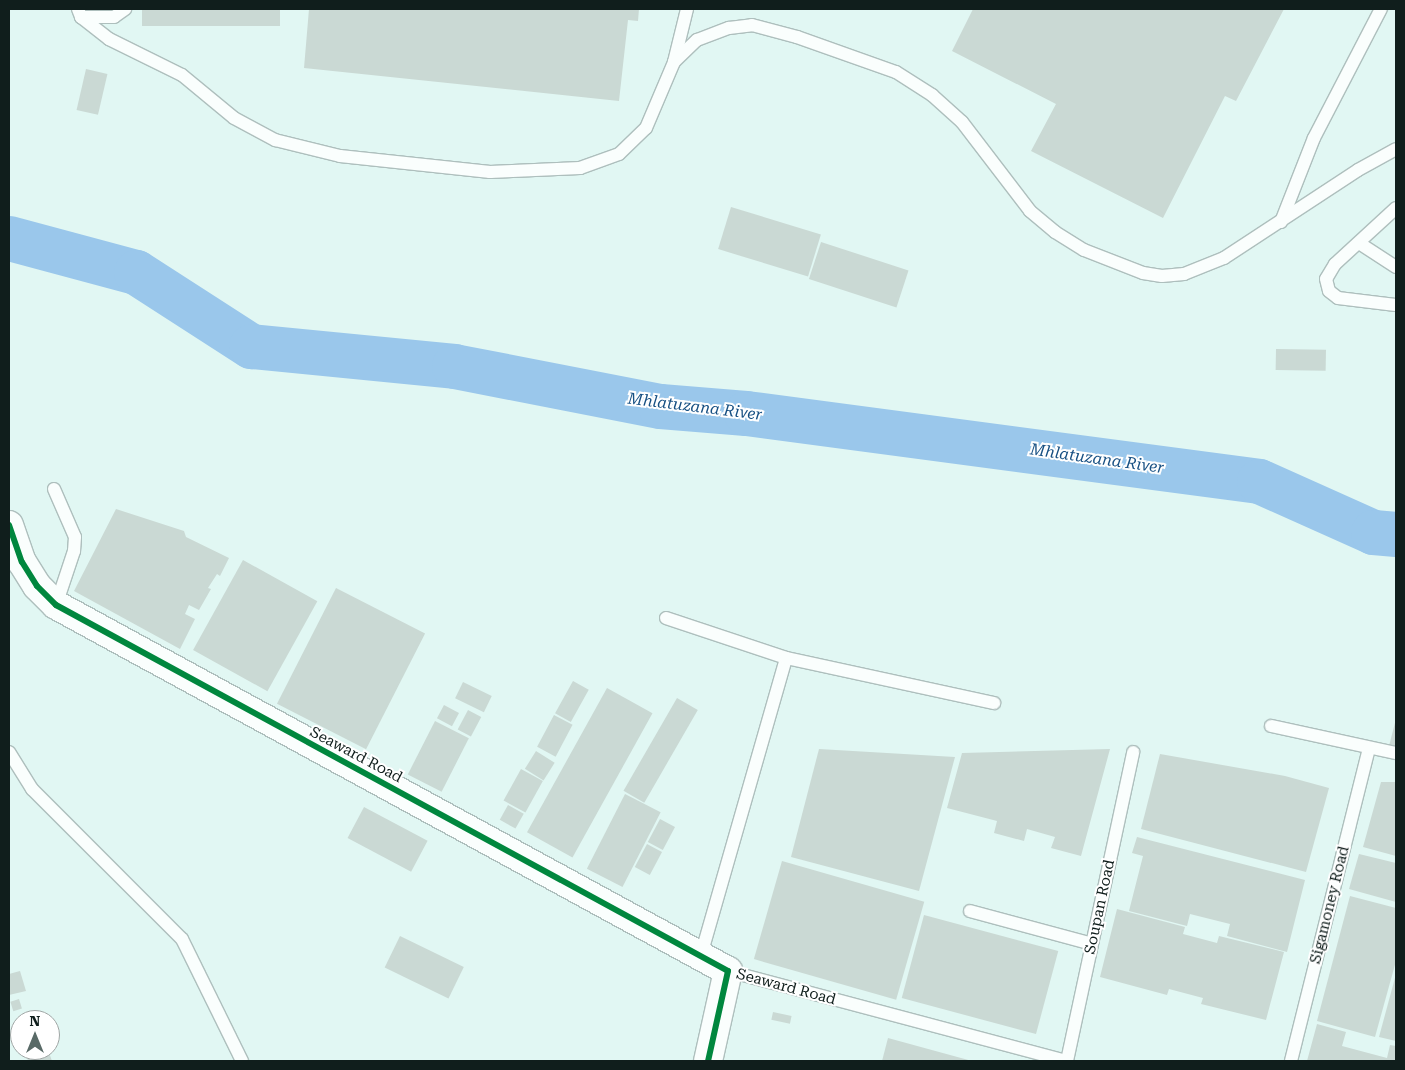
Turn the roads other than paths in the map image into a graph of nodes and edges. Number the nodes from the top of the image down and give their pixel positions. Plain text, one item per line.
1 (126, 9) edge
2 (687, 9) edge
3 (1381, 9) edge
4 (79, 13) edge
5 (674, 62) junction
6 (1396, 149) edge
7 (1396, 208) edge
8 (1281, 222) junction
9 (1359, 243) junction
10 (1396, 268) edge
11 (1396, 305) edge
12 (54, 489) dead end
13 (9, 525) edge
14 (56, 605) junction
15 (666, 618) dead end
16 (786, 658) junction
17 (994, 704) dead end
18 (1271, 726) dead end
19 (1369, 749) junction
20 (9, 752) edge
21 (1133, 752) dead end
22 (1396, 753) edge
23 (970, 911) dead end
24 (1092, 944) junction
25 (700, 955) junction
26 (728, 971) junction
27 (242, 1061) edge
28 (708, 1061) edge
29 (1067, 1061) edge
30 (1291, 1061) edge

1 - 4 lane
2 - 5 lane
3 - 8 lane
4 - 5 lane
5 - 8 lane
6 - 8 lane
7 - 9 lane
9 - 10 lane
9 - 11 lane
12 - 14 lane
13 - 14 street, Seaward Road
14 - 25 street, Seaward Road
15 - 16 lane
16 - 17 lane
16 - 25 lane
18 - 19 lane
19 - 22 lane
19 - 30 lane, Sigamoney Road
20 - 27 lane
21 - 24 lane, Soupan Road
23 - 24 lane
24 - 29 lane, Soupan Road
25 - 26 street, Seaward Road
26 - 28 street
26 - 29 lane, Seaward Road

